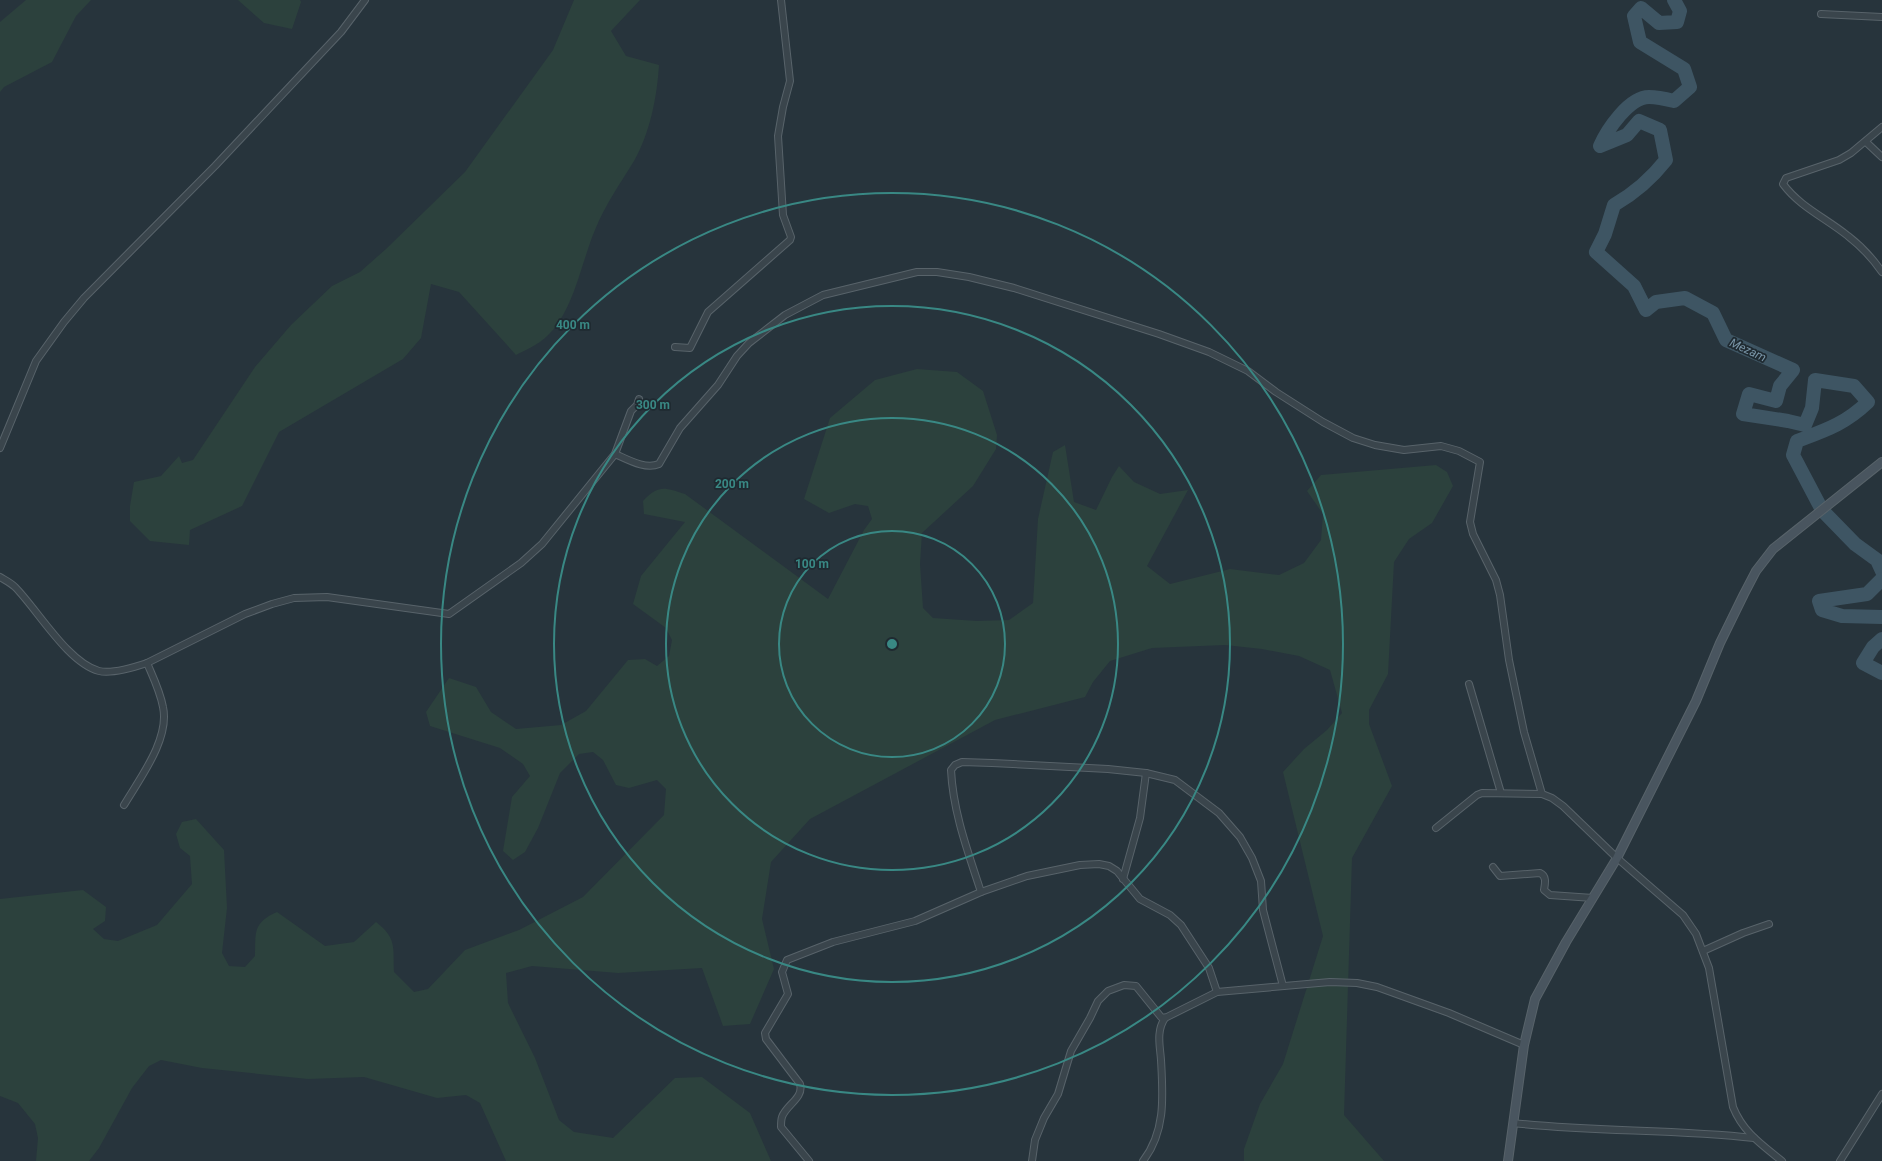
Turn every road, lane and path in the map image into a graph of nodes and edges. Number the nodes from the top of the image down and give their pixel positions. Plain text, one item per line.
1 (365, 0) edge
2 (781, 0) edge
3 (1821, 14) dead end
4 (1882, 17) edge
5 (1882, 127) edge
6 (1866, 142) junction
7 (1882, 157) edge
8 (1882, 272) edge
9 (675, 347) dead end
10 (639, 399) dead end
11 (0, 448) edge
12 (614, 454) junction
13 (1882, 462) edge
14 (0, 576) edge
15 (147, 663) junction
16 (1469, 684) dead end
17 (1146, 774) junction
18 (1501, 793) junction
19 (1542, 794) junction
20 (124, 805) dead end
21 (1436, 828) dead end
22 (1617, 858) junction
23 (1493, 867) dead end
24 (1123, 879) junction
25 (981, 892) junction
26 (1592, 898) junction
27 (1770, 924) dead end
28 (1703, 951) junction
29 (1283, 986) junction
30 (1217, 992) junction
31 (1164, 1018) junction
32 (1524, 1045) junction
33 (1882, 1094) edge
34 (1513, 1123) junction
35 (1754, 1138) junction
36 (808, 1161) edge
37 (1032, 1161) edge
38 (1143, 1161) edge
39 (1508, 1161) edge
40 (1782, 1161) edge
41 (1840, 1161) edge

1 - 11 street
2 - 9 street
3 - 4 street
5 - 6 street
6 - 7 street
6 - 8 street
10 - 12 street
12 - 15 street
12 - 19 street
13 - 22 street
14 - 15 street
15 - 20 street
16 - 18 street
17 - 24 street
17 - 25 street
17 - 29 street
18 - 19 street
18 - 21 street
19 - 22 street
22 - 26 street
22 - 28 street
23 - 26 street
24 - 25 street
24 - 30 street
25 - 36 street
26 - 32 street
27 - 28 street
28 - 35 street
29 - 30 street
29 - 32 street
30 - 31 street
31 - 37 street
31 - 38 street
32 - 34 street
33 - 41 street
34 - 35 street
34 - 39 street
35 - 40 street

